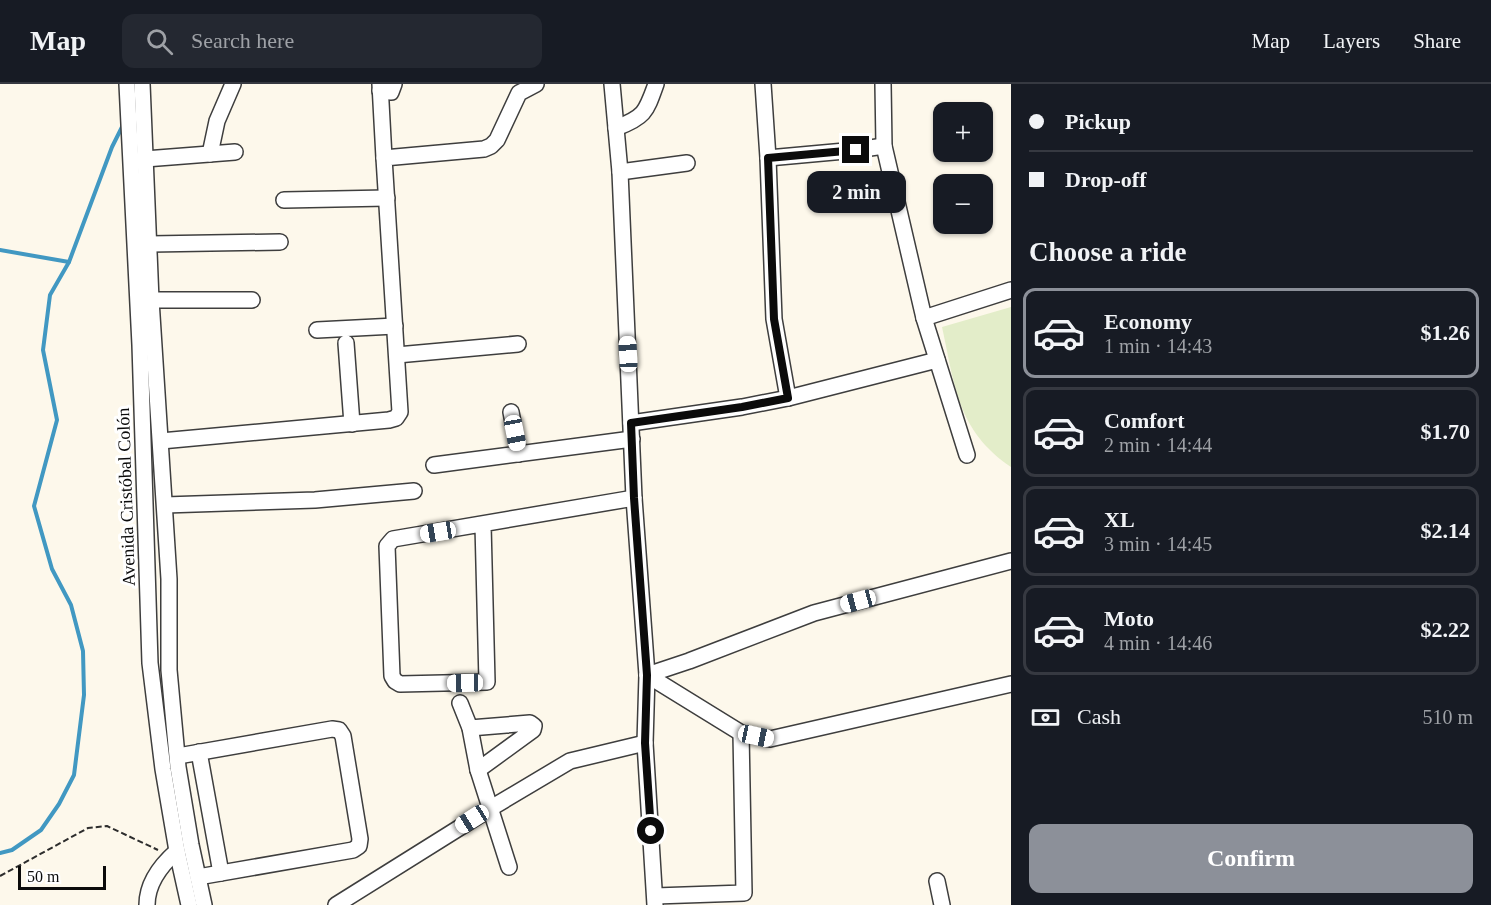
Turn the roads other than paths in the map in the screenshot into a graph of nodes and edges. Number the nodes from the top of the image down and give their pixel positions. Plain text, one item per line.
1 (127, 84) edge
2 (142, 84) edge
3 (233, 84) edge
4 (394, 84) edge
5 (536, 84) edge
6 (612, 84) edge
7 (656, 84) edge
8 (762, 84) edge
9 (883, 84) edge
10 (380, 88) edge
11 (518, 89) edge
12 (616, 128) junction
13 (884, 146) junction
14 (235, 152) dead end
15 (210, 154) junction
16 (384, 158) junction
17 (768, 158) junction
18 (145, 159) junction
19 (687, 163) dead end
20 (620, 172) junction
21 (387, 198) junction
22 (284, 200) dead end
23 (280, 242) dead end
24 (150, 244) junction
25 (1011, 290) edge
26 (151, 300) junction
27 (252, 300) dead end
28 (924, 318) junction
29 (395, 326) junction
30 (317, 330) dead end
31 (346, 343) dead end
32 (518, 344) dead end
33 (397, 355) junction
34 (937, 360) junction
35 (788, 398) junction
36 (511, 412) dead end
37 (631, 423) junction
38 (352, 424) junction
39 (632, 439) junction
40 (161, 441) junction
41 (519, 454) junction
42 (967, 455) dead end
43 (434, 465) dead end
44 (414, 491) dead end
45 (634, 498) junction
46 (165, 505) junction
47 (483, 525) junction
48 (1011, 561) edge
49 (647, 675) junction
50 (1011, 684) edge
51 (460, 703) dead end
52 (470, 728) junction
53 (741, 733) junction
54 (645, 743) junction
55 (199, 753) junction
56 (177, 756) junction
57 (478, 770) junction
58 (491, 807) junction
59 (174, 853) junction
60 (509, 867) dead end
61 (221, 873) junction
62 (198, 877) junction
63 (938, 881) dead end
64 (362, 897) edge
65 (744, 899) edge
66 (655, 901) edge
67 (147, 905) edge
68 (189, 905) edge
69 (204, 905) edge
70 (336, 905) edge
71 (942, 905) edge

1 - 59 street, Avenida Cristóbal Colón
2 - 18 street, Avenida Cristóbal Colón
3 - 15 street
4 - 10 street
5 - 11 street
6 - 12 street
7 - 12 street
8 - 17 street
9 - 13 street
10 - 16 street
11 - 16 street
12 - 20 street
13 - 17 street
13 - 28 street
14 - 15 street
15 - 18 street
16 - 21 street
17 - 35 street
18 - 24 street, Avenida Cristóbal Colón
19 - 20 street
20 - 37 street
21 - 22 street
21 - 29 street
23 - 24 street
24 - 26 street, Avenida Cristóbal Colón
25 - 28 street
26 - 27 street
26 - 40 street, Avenida Cristóbal Colón
28 - 34 street
29 - 30 street
29 - 33 street
31 - 38 street
32 - 33 street
33 - 38 street
34 - 35 street
34 - 42 street
35 - 37 street
36 - 41 street
37 - 39 street
38 - 40 street
39 - 41 street
39 - 45 street
40 - 46 street, Avenida Cristóbal Colón
41 - 43 street
44 - 46 street
45 - 47 street
45 - 49 street
46 - 56 street, Avenida Cristóbal Colón
47 - 47 street
48 - 49 street
49 - 53 street
49 - 54 street
50 - 53 street
51 - 52 street
52 - 57 street
52 - 57 street
53 - 65 street
54 - 58 street
54 - 66 street
55 - 56 street
55 - 61 street
55 - 61 street
56 - 62 street, Avenida Cristóbal Colón
57 - 58 street
58 - 60 street
58 - 64 street
59 - 67 street
59 - 68 street, Avenida Cristóbal Colón
61 - 62 street
62 - 69 street, Avenida Cristóbal Colón
63 - 71 street
64 - 70 street
65 - 66 street

